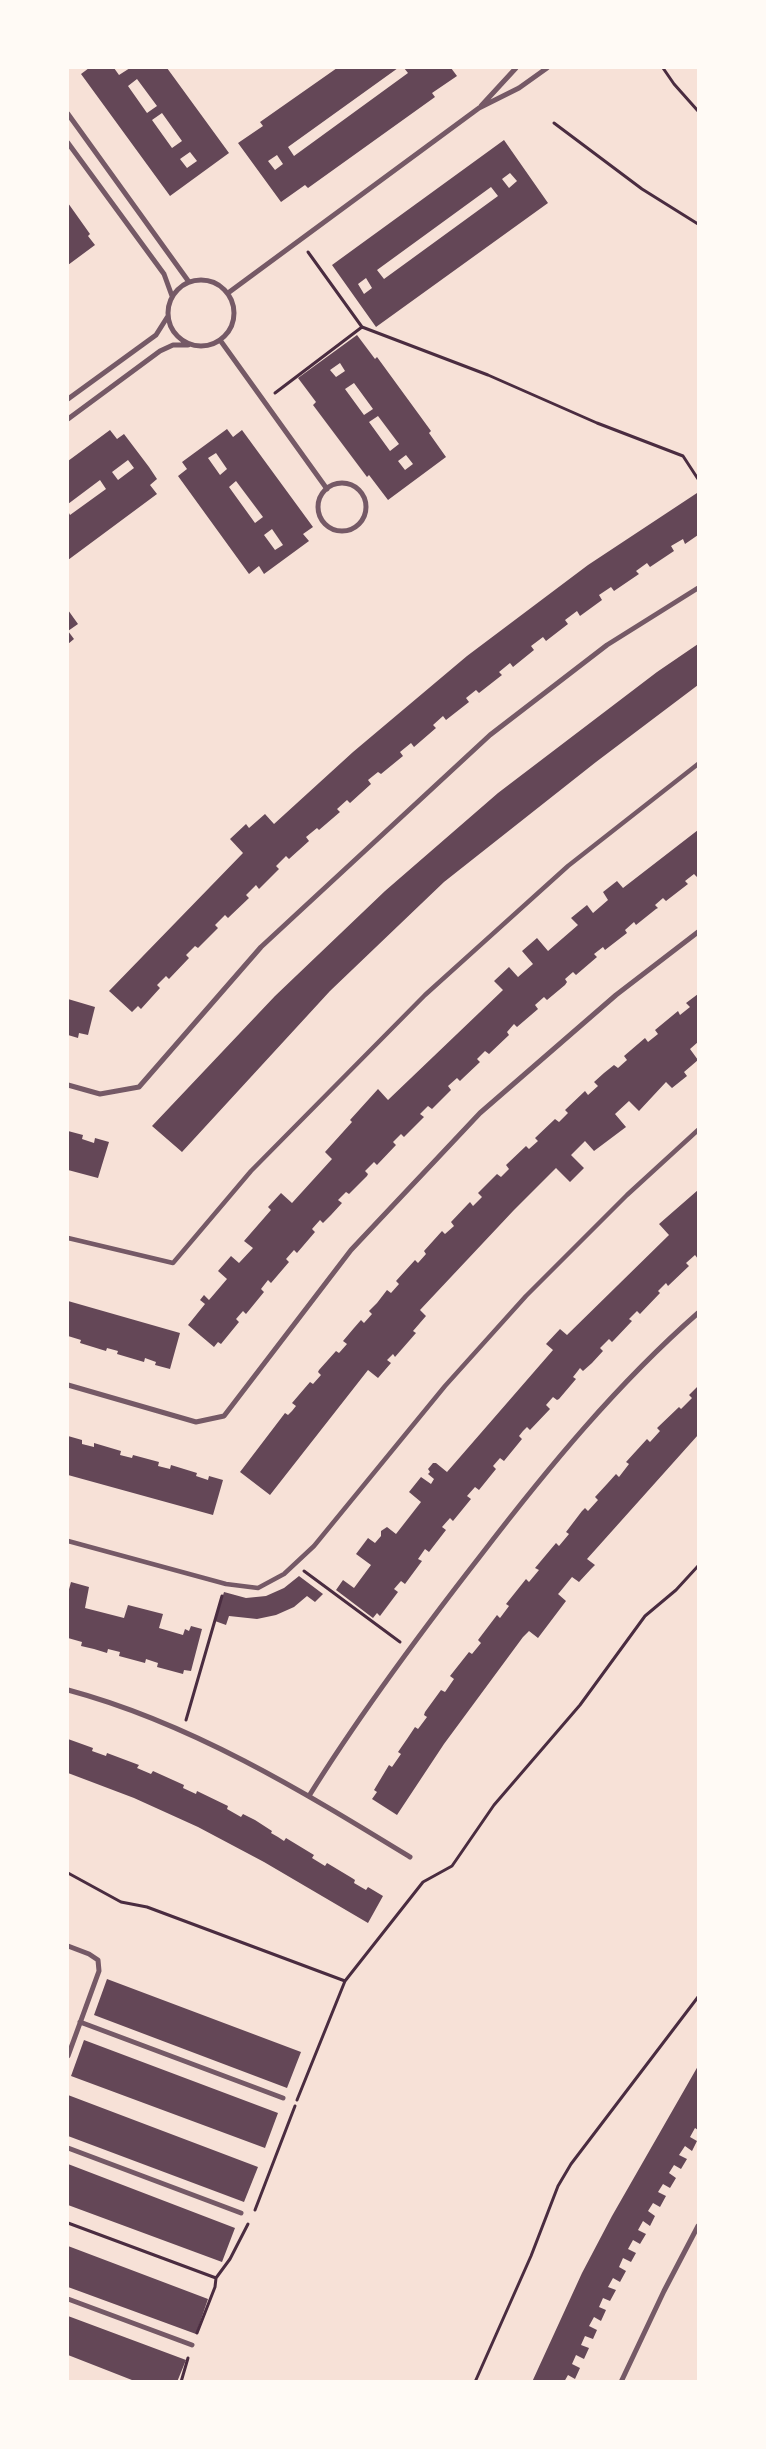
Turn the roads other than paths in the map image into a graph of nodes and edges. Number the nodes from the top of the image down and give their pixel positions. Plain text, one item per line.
1 (516, 68) edge
2 (547, 68) edge
3 (479, 108) junction
4 (68, 114) edge
5 (68, 142) edge
6 (189, 282) junction
7 (228, 293) junction
8 (172, 296) junction
9 (168, 316) junction
10 (220, 340) junction
11 (194, 346) junction
12 (68, 399) edge
13 (68, 419) edge
14 (327, 489) junction
15 (698, 588) edge
16 (698, 764) edge
17 (698, 932) edge
18 (68, 1085) edge
19 (698, 1130) edge
20 (68, 1238) edge
21 (698, 1313) edge
22 (68, 1385) edge
23 (68, 1541) edge
24 (68, 1690) edge
25 (309, 1796) junction
26 (410, 1857) dead end
27 (68, 1946) edge
28 (80, 2022) junction
29 (68, 2056) edge
30 (283, 2098) dead end
31 (68, 2148) edge
32 (241, 2213) dead end
33 (698, 2226) edge
34 (68, 2299) edge
35 (192, 2345) road end
36 (621, 2382) edge

1 - 3 street
2 - 3 street
3 - 7 street
4 - 6 street
5 - 8 street
6 - 7 street
6 - 8 street
7 - 10 street
8 - 9 street
9 - 11 street
9 - 12 street
10 - 11 street
10 - 14 street
11 - 13 street
14 - 14 street
15 - 18 street
16 - 20 street
17 - 22 street
19 - 23 street
21 - 25 street
24 - 25 street
25 - 26 street
27 - 28 street
28 - 29 street
28 - 30 street
31 - 32 street
33 - 36 street
34 - 35 street

